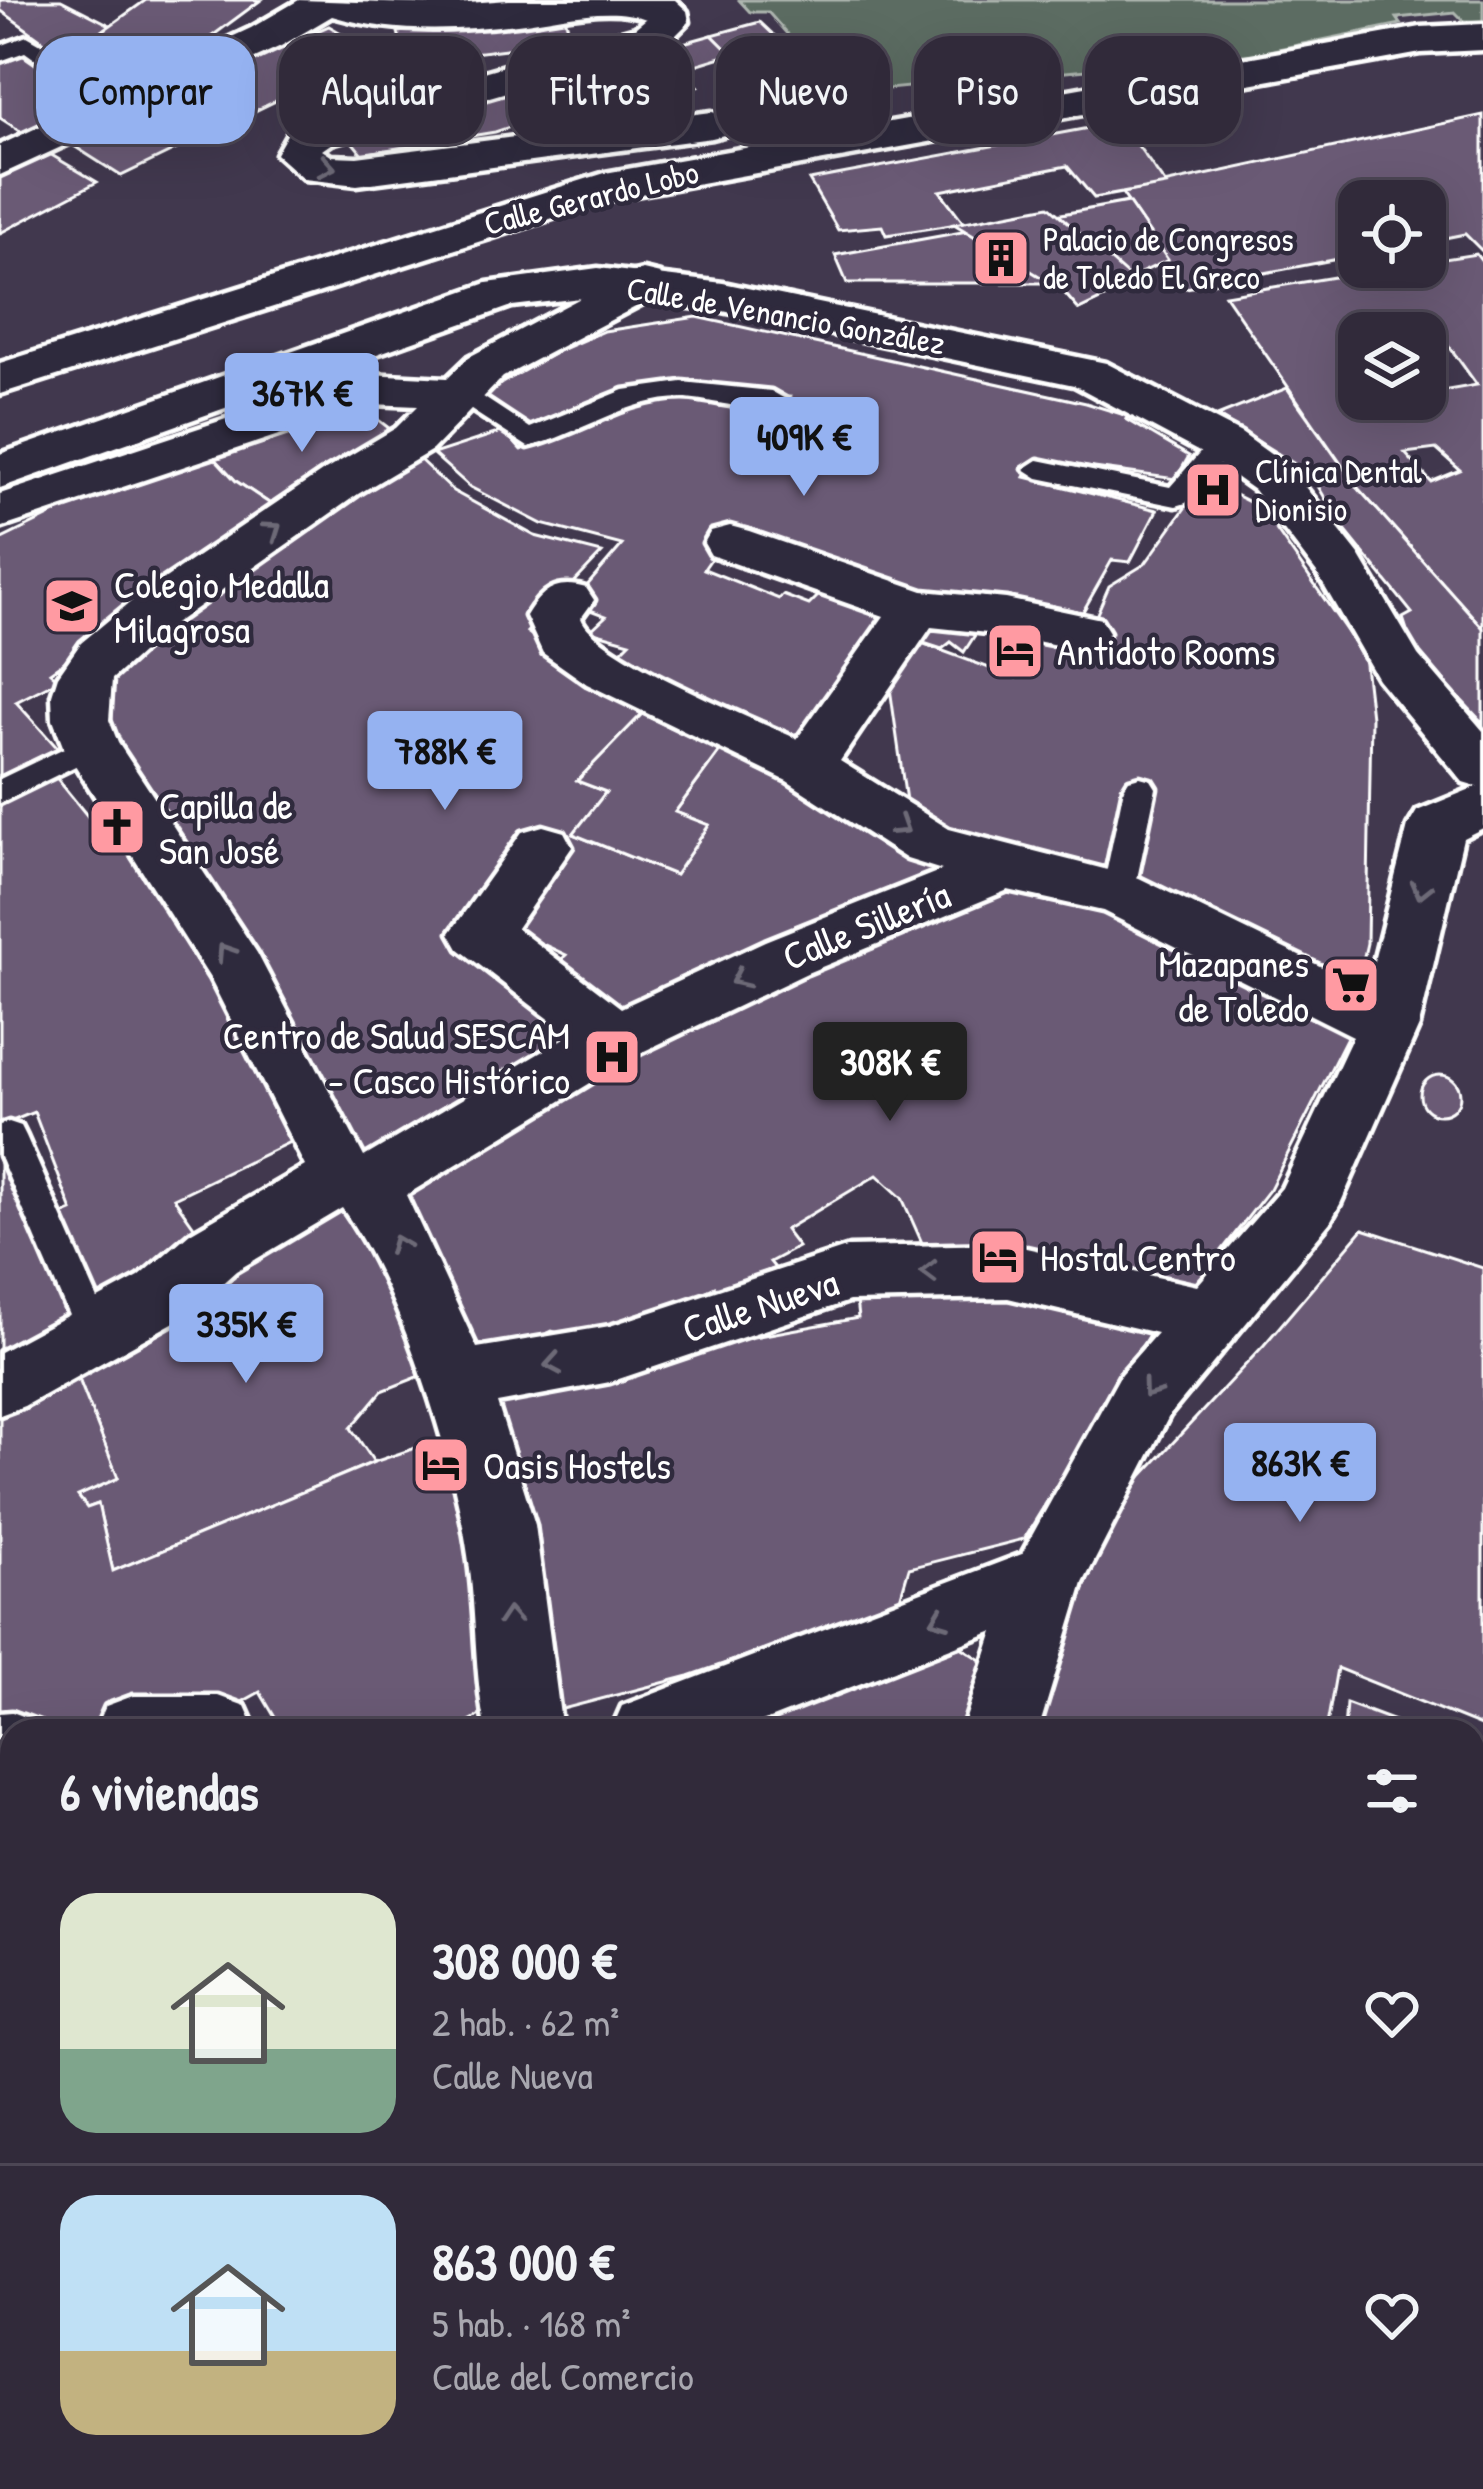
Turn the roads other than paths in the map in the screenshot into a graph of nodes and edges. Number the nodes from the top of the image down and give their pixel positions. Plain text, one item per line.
1 (329, 0) edge
2 (1483, 37) edge
3 (36, 49) edge
4 (0, 54) edge
5 (914, 102) edge
6 (1061, 103) edge
7 (914, 129) edge
8 (0, 162) edge
9 (643, 284) junction
10 (0, 379) edge
11 (458, 393) junction
12 (771, 399) dead end
13 (1223, 444) junction
14 (1038, 469) dead end
15 (0, 472) edge
16 (0, 512) edge
17 (730, 543) dead end
18 (567, 600) dead end
19 (917, 608) junction
20 (1082, 632) dead end
21 (91, 746) junction
22 (807, 767) junction
23 (1483, 768) edge
24 (1140, 788) dead end
25 (0, 792) edge
26 (1483, 804) edge
27 (543, 847) dead end
28 (1004, 868) junction
29 (1118, 893) junction
30 (1388, 1026) junction
31 (616, 1037) junction
32 (8, 1136) dead end
33 (342, 1164) junction
34 (1209, 1317) junction
35 (96, 1336) junction
36 (455, 1381) junction
37 (0, 1386) edge
38 (1048, 1577) junction
39 (521, 1719) edge
40 (680, 1719) edge
41 (1004, 1719) edge

1 -> 5 street
1 - 8 street
2 - 6 street, Calle Gerardo Lobo
3 - 4 lane
7 - 10 street, Calle Gerardo Lobo
9 - 11 street
9 - 13 street, Calle de Venancio González
9 - 15 street, Calle de Venancio González
11 - 12 lane
11 - 16 street
21 -> 11 street
13 - 14 lane
13 - 23 street, Calle de Venancio González
17 - 19 street
18 - 22 street
19 - 20 street
19 - 22 street
21 - 25 lane
33 -> 21 street
22 -> 28 street
24 - 29 lane
26 -> 30 street
27 - 31 street
28 - 29 street
28 -> 31 street, Calle Sillería
29 - 30 street
30 - 34 street
31 - 33 street, Calle Sillería
32 - 35 lane
33 - 35 street, Calle Sillería
36 -> 33 street
34 -> 36 street, Calle Nueva
34 -> 38 street
35 - 37 street, Calle Sillería
39 -> 36 street
38 -> 40 street
38 - 41 street

